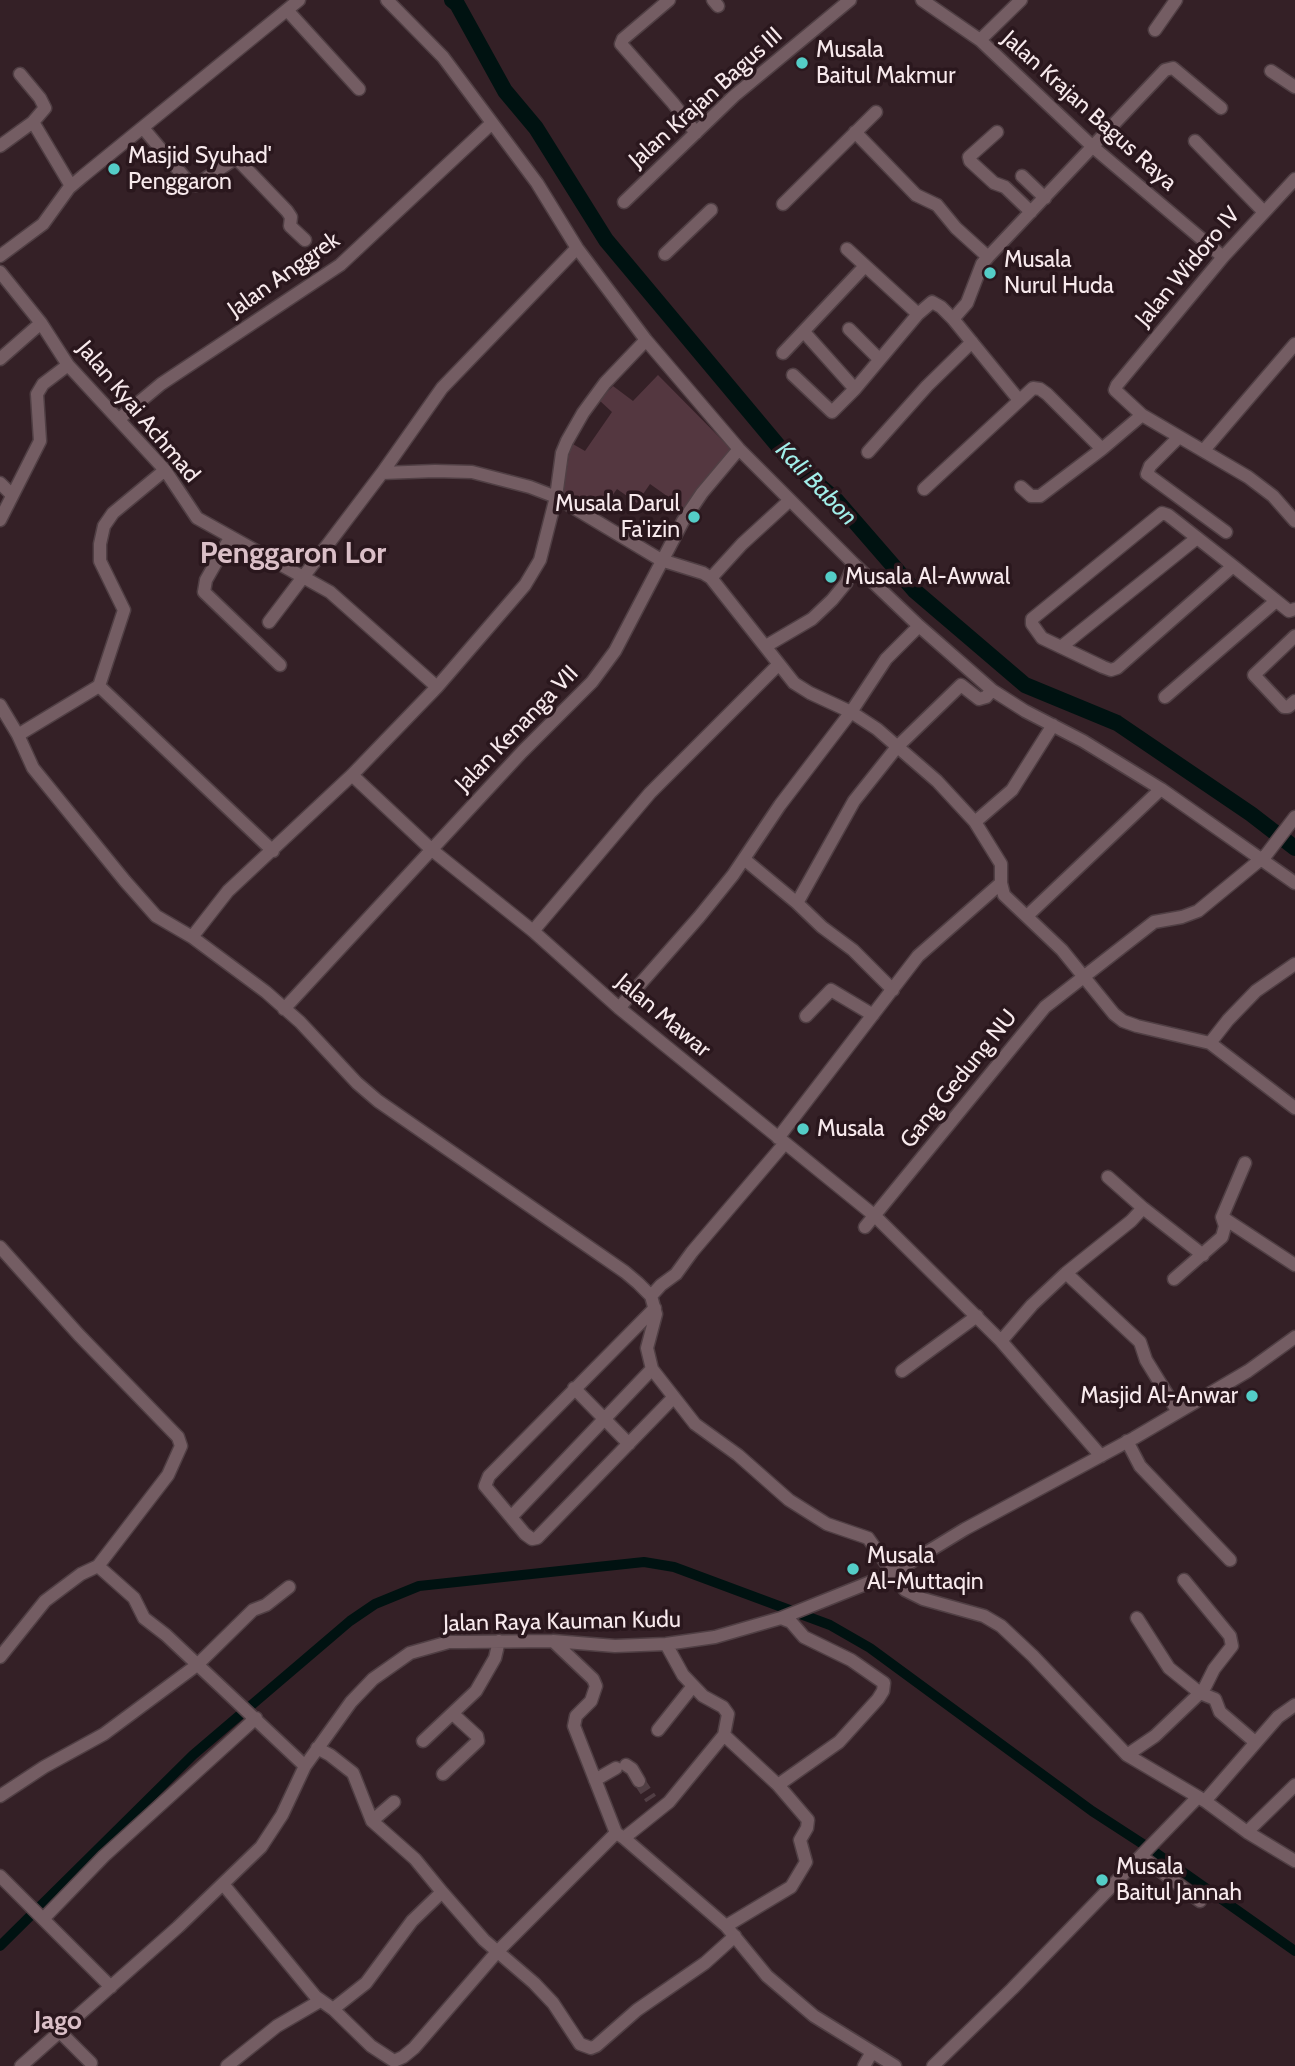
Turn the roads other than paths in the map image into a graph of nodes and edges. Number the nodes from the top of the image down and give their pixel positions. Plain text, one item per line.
1 (299, 0) edge
2 (387, 0) edge
3 (669, 0) edge
4 (850, 0) edge
5 (922, 0) edge
6 (1021, 0) edge
7 (1176, 0) edge
8 (287, 10) junction
9 (1155, 30) dead end
10 (980, 40) junction
11 (1271, 71) dead end
12 (20, 74) dead end
13 (1295, 87) edge
14 (359, 89) dead end
15 (1221, 108) dead end
16 (876, 112) dead end
17 (33, 122) junction
18 (492, 123) junction
19 (143, 128) junction
20 (855, 132) junction
21 (997, 132) dead end
22 (696, 133) junction
23 (1195, 141) dead end
24 (0, 146) edge
25 (1093, 146) junction
26 (1022, 176) dead end
27 (1295, 178) edge
28 (72, 186) junction
29 (1045, 198) junction
30 (624, 202) dead end
31 (783, 204) dead end
32 (711, 210) dead end
33 (1263, 211) junction
34 (1031, 212) junction
35 (305, 240) dead end
36 (578, 248) junction
37 (848, 249) dead end
38 (665, 254) dead end
39 (0, 256) edge
40 (988, 257) junction
41 (1223, 257) junction
42 (865, 266) junction
43 (0, 272) edge
44 (918, 314) junction
45 (953, 319) junction
46 (41, 323) junction
47 (849, 329) dead end
48 (804, 332) junction
49 (646, 340) junction
50 (972, 342) junction
51 (1295, 344) edge
52 (783, 353) dead end
53 (0, 359) edge
54 (879, 359) junction
55 (68, 365) junction
56 (793, 375) dead end
57 (855, 389) junction
58 (1019, 400) junction
59 (1142, 415) junction
60 (119, 419) junction
61 (1178, 437) junction
62 (739, 449) junction
63 (1102, 449) junction
64 (1204, 450) junction
65 (867, 452) dead end
66 (165, 470) junction
67 (382, 473) junction
68 (0, 483) edge
69 (1021, 487) dead end
70 (923, 489) dead end
71 (12, 495) junction
72 (556, 497) junction
73 (789, 501) junction
74 (0, 520) edge
75 (1295, 521) edge
76 (1226, 532) dead end
77 (230, 538) junction
78 (1197, 538) junction
79 (661, 560) junction
80 (854, 564) junction
81 (1233, 566) junction
82 (304, 576) junction
83 (711, 578) junction
84 (1276, 601) junction
85 (1295, 609) edge
86 (270, 622) dead end
87 (919, 626) junction
88 (1295, 636) edge
89 (766, 646) junction
90 (1061, 647) junction
91 (279, 665) dead end
92 (778, 665) junction
93 (99, 686) junction
94 (437, 687) junction
95 (992, 690) junction
96 (1165, 697) dead end
97 (1295, 701) edge
98 (1, 708) edge
99 (851, 712) junction
100 (1053, 725) junction
101 (18, 735) junction
102 (897, 747) junction
103 (352, 775) junction
104 (1161, 789) junction
105 (1293, 820) edge
106 (975, 822) junction
107 (432, 850) junction
108 (273, 851) junction
109 (1264, 857) junction
110 (744, 859) junction
111 (1001, 883) junction
112 (1295, 883) edge
113 (797, 903) junction
114 (1027, 916) junction
115 (533, 931) junction
116 (192, 937) junction
117 (1295, 964) edge
118 (1083, 977) junction
119 (892, 989) junction
120 (619, 1008) junction
121 (284, 1009) junction
122 (873, 1015) junction
123 (806, 1016) dead end
124 (1210, 1043) junction
125 (1293, 1103) edge
126 (782, 1141) junction
127 (1245, 1163) dead end
128 (1108, 1177) dead end
129 (1143, 1208) junction
130 (875, 1216) junction
131 (1222, 1217) junction
132 (865, 1227) dead end
133 (0, 1247) edge
134 (1203, 1255) junction
135 (1295, 1265) edge
136 (1066, 1273) junction
137 (1174, 1279) dead end
138 (653, 1302) junction
139 (977, 1316) junction
140 (1001, 1341) junction
141 (1292, 1343) edge
142 (652, 1370) junction
143 (902, 1371) dead end
144 (574, 1388) junction
145 (674, 1397) junction
146 (1178, 1412) junction
147 (604, 1419) junction
148 (1127, 1441) junction
149 (629, 1444) junction
150 (1101, 1456) junction
151 (511, 1517) junction
152 (1230, 1560) dead end
153 (98, 1566) junction
154 (893, 1573) junction
155 (1184, 1580) dead end
156 (289, 1587) dead end
157 (782, 1618) junction
158 (1137, 1618) dead end
159 (499, 1641) junction
160 (553, 1641) junction
161 (666, 1644) junction
162 (0, 1657) edge
163 (197, 1665) junction
164 (693, 1686) junction
165 (1200, 1693) junction
166 (1295, 1705) edge
167 (453, 1714) junction
168 (253, 1716) junction
169 (657, 1730) dead end
170 (724, 1735) junction
171 (424, 1741) dead end
172 (1255, 1742) junction
173 (317, 1748) junction
174 (1127, 1755) junction
175 (306, 1766) junction
176 (443, 1774) dead end
177 (595, 1780) junction
178 (639, 1781) tunnel mouth
179 (778, 1785) junction
180 (1295, 1785) edge
181 (0, 1796) edge
182 (651, 1799) tunnel mouth
183 (1201, 1799) junction
184 (394, 1802) dead end
185 (659, 1810) junction
186 (372, 1821) junction
187 (1247, 1832) junction
188 (620, 1836) junction
189 (1142, 1854) junction
190 (1295, 1861) edge
191 (0, 1876) edge
192 (223, 1884) junction
193 (442, 1892) junction
194 (1200, 1901) dead end
195 (43, 1917) junction
196 (731, 1931) junction
197 (497, 1952) junction
198 (111, 1987) junction
199 (320, 2001) junction
200 (333, 2009) junction
201 (60, 2032) junction
202 (872, 2052) junction
203 (91, 2063) dead end
204 (391, 2063) edge
205 (21, 2066) edge
206 (227, 2066) edge
207 (864, 2066) edge
208 (895, 2066) edge
209 (933, 2066) edge

1 - 8 street
2 - 18 street
3 - 22 street
4 - 22 street, Jalan Krajan Bagus III
5 - 10 street, Jalan Krajan Bagus Raya
6 - 10 street
7 - 9 street
8 - 14 street
8 - 19 street
10 - 25 street, Jalan Krajan Bagus Raya
11 - 13 street
12 - 17 street
15 - 25 street
16 - 20 street
17 - 24 street
17 - 28 street
18 - 36 street
18 - 60 street, Jalan Anggrek
19 - 28 street
19 - 35 street
20 - 31 street
20 - 40 street
21 - 34 street
22 - 30 street, Jalan Krajan Bagus III
23 - 33 street
25 - 29 street
25 - 41 street, Jalan Krajan Bagus Raya
26 - 29 street
27 - 33 street, Jalan Widoro IV
28 - 39 street
29 - 34 street
32 - 38 street
33 - 41 street, Jalan Widoro IV
34 - 40 street
36 - 49 street
36 - 67 street
37 - 42 street
40 - 45 street
41 - 59 street, Jalan Widoro IV
42 - 44 street
42 - 48 street
43 - 46 street, Jalan Kyai Achmad
44 - 45 street
44 - 54 street
45 - 50 street
46 - 53 street
46 - 55 street, Jalan Kyai Achmad
47 - 54 street
48 - 52 street
48 - 57 street
49 - 62 street
49 - 72 street
50 - 58 street
50 - 65 street
51 - 64 street
54 - 57 street
55 - 60 street, Jalan Kyai Achmad
55 - 71 street
56 - 57 street
58 - 63 street
58 - 70 street
59 - 61 street
59 - 63 street
60 - 66 street, Jalan Kyai Achmad
61 - 64 street
61 - 76 street
62 - 73 street
62 - 79 street, Jalan Kenanga VII
63 - 69 street
64 - 75 street
66 - 77 street, Jalan Kyai Achmad
66 - 93 street
67 - 72 street
67 - 82 street
68 - 71 street
71 - 74 street
72 - 79 street
72 - 94 street
73 - 80 street
73 - 83 street
77 - 82 street, Jalan Kyai Achmad
77 - 91 street
78 - 81 street
78 - 90 street
78 - 90 street
79 - 83 street
79 - 107 street, Jalan Kenanga VII
80 - 87 street
80 - 89 street
81 - 84 street
81 - 90 street
82 - 86 street
82 - 94 street, Jalan Kyai Achmad
83 - 89 street
84 - 85 street
84 - 96 street
87 - 95 street
87 - 99 street
88 - 97 street
89 - 92 street
92 - 99 street
92 - 115 street
93 - 101 street
93 - 108 street
94 - 103 street
95 - 100 street
95 - 102 street
98 - 101 street
99 - 102 street
99 - 110 street
100 - 104 street
100 - 106 street
101 - 116 street
102 - 106 street
102 - 113 street
103 - 107 street, Jalan Mawar
103 - 108 street
104 - 109 street
104 - 114 street
105 - 109 street, Gang Gedung NU
106 - 111 street
107 - 115 street, Jalan Mawar
107 - 121 street, Jalan Kenanga VII
108 - 116 street
109 - 112 street
109 - 118 street, Gang Gedung NU
110 - 113 street
110 - 120 street
111 - 114 street
111 - 119 street
113 - 119 street
114 - 118 street
115 - 120 street, Jalan Mawar
116 - 121 street
117 - 124 street
118 - 124 street
118 - 130 street, Gang Gedung NU
119 - 122 street
120 - 126 street, Jalan Mawar
121 - 138 street
122 - 123 street
122 - 126 street
124 - 125 street
126 - 130 street, Jalan Mawar
126 - 138 street
127 - 131 street
128 - 129 street
129 - 134 street
129 - 136 street
130 - 132 street, Gang Gedung NU
130 - 139 street, Jalan Mawar
131 - 134 street
131 - 135 street
133 - 153 street
134 - 137 street
136 - 140 street
136 - 146 street
138 - 142 street
138 - 144 street
139 - 140 street, Jalan Mawar
139 - 143 street
140 - 150 street, Jalan Mawar
141 - 146 street
142 - 145 street
142 - 147 street
144 - 147 street
144 - 151 street
145 - 149 street
145 - 154 street
146 - 148 street
147 - 149 street
147 - 151 street
148 - 150 street
148 - 152 street
149 - 151 street
150 - 154 street
153 - 162 street
153 - 163 street
154 - 157 street, Jalan Raya Kauman Kudu
154 - 174 street
155 - 165 street
156 - 163 street
157 - 161 street, Jalan Raya Kauman Kudu
157 - 179 street
158 - 165 street
159 - 160 street, Jalan Raya Kauman Kudu
159 - 167 street
159 - 173 street, Jalan Raya Kauman Kudu
160 - 161 street, Jalan Raya Kauman Kudu
160 - 177 street
161 - 164 street
163 - 168 street
163 - 181 street
164 - 169 street
164 - 170 street
165 - 172 street
165 - 174 street
166 - 172 street
167 - 171 street
167 - 176 street
168 - 175 street
168 - 195 street
170 - 179 street
170 - 185 street
172 - 183 street
173 - 175 street, Jalan Raya Kauman Kudu
173 - 186 street
174 - 183 street
175 - 192 street, Jalan Raya Kauman Kudu
177 - 178 street
177 - 188 street
179 - 196 street
180 - 187 street
182 - 185 street
183 - 187 street
183 - 189 street
184 - 186 street
185 - 188 street
186 - 193 street
187 - 190 street
188 - 196 street
188 - 197 street
189 - 194 street
189 - 209 street
191 - 195 street
192 - 198 street, Jalan Raya Kauman Kudu
192 - 199 street
193 - 197 street
193 - 200 street
195 - 198 street
196 - 197 street
196 - 202 street
197 - 204 street
198 - 201 street, Jalan Raya Kauman Kudu
199 - 200 street
199 - 206 street
200 - 204 street
201 - 203 street
201 - 205 street, Jalan Raya Kauman Kudu
202 - 207 street
202 - 208 street

